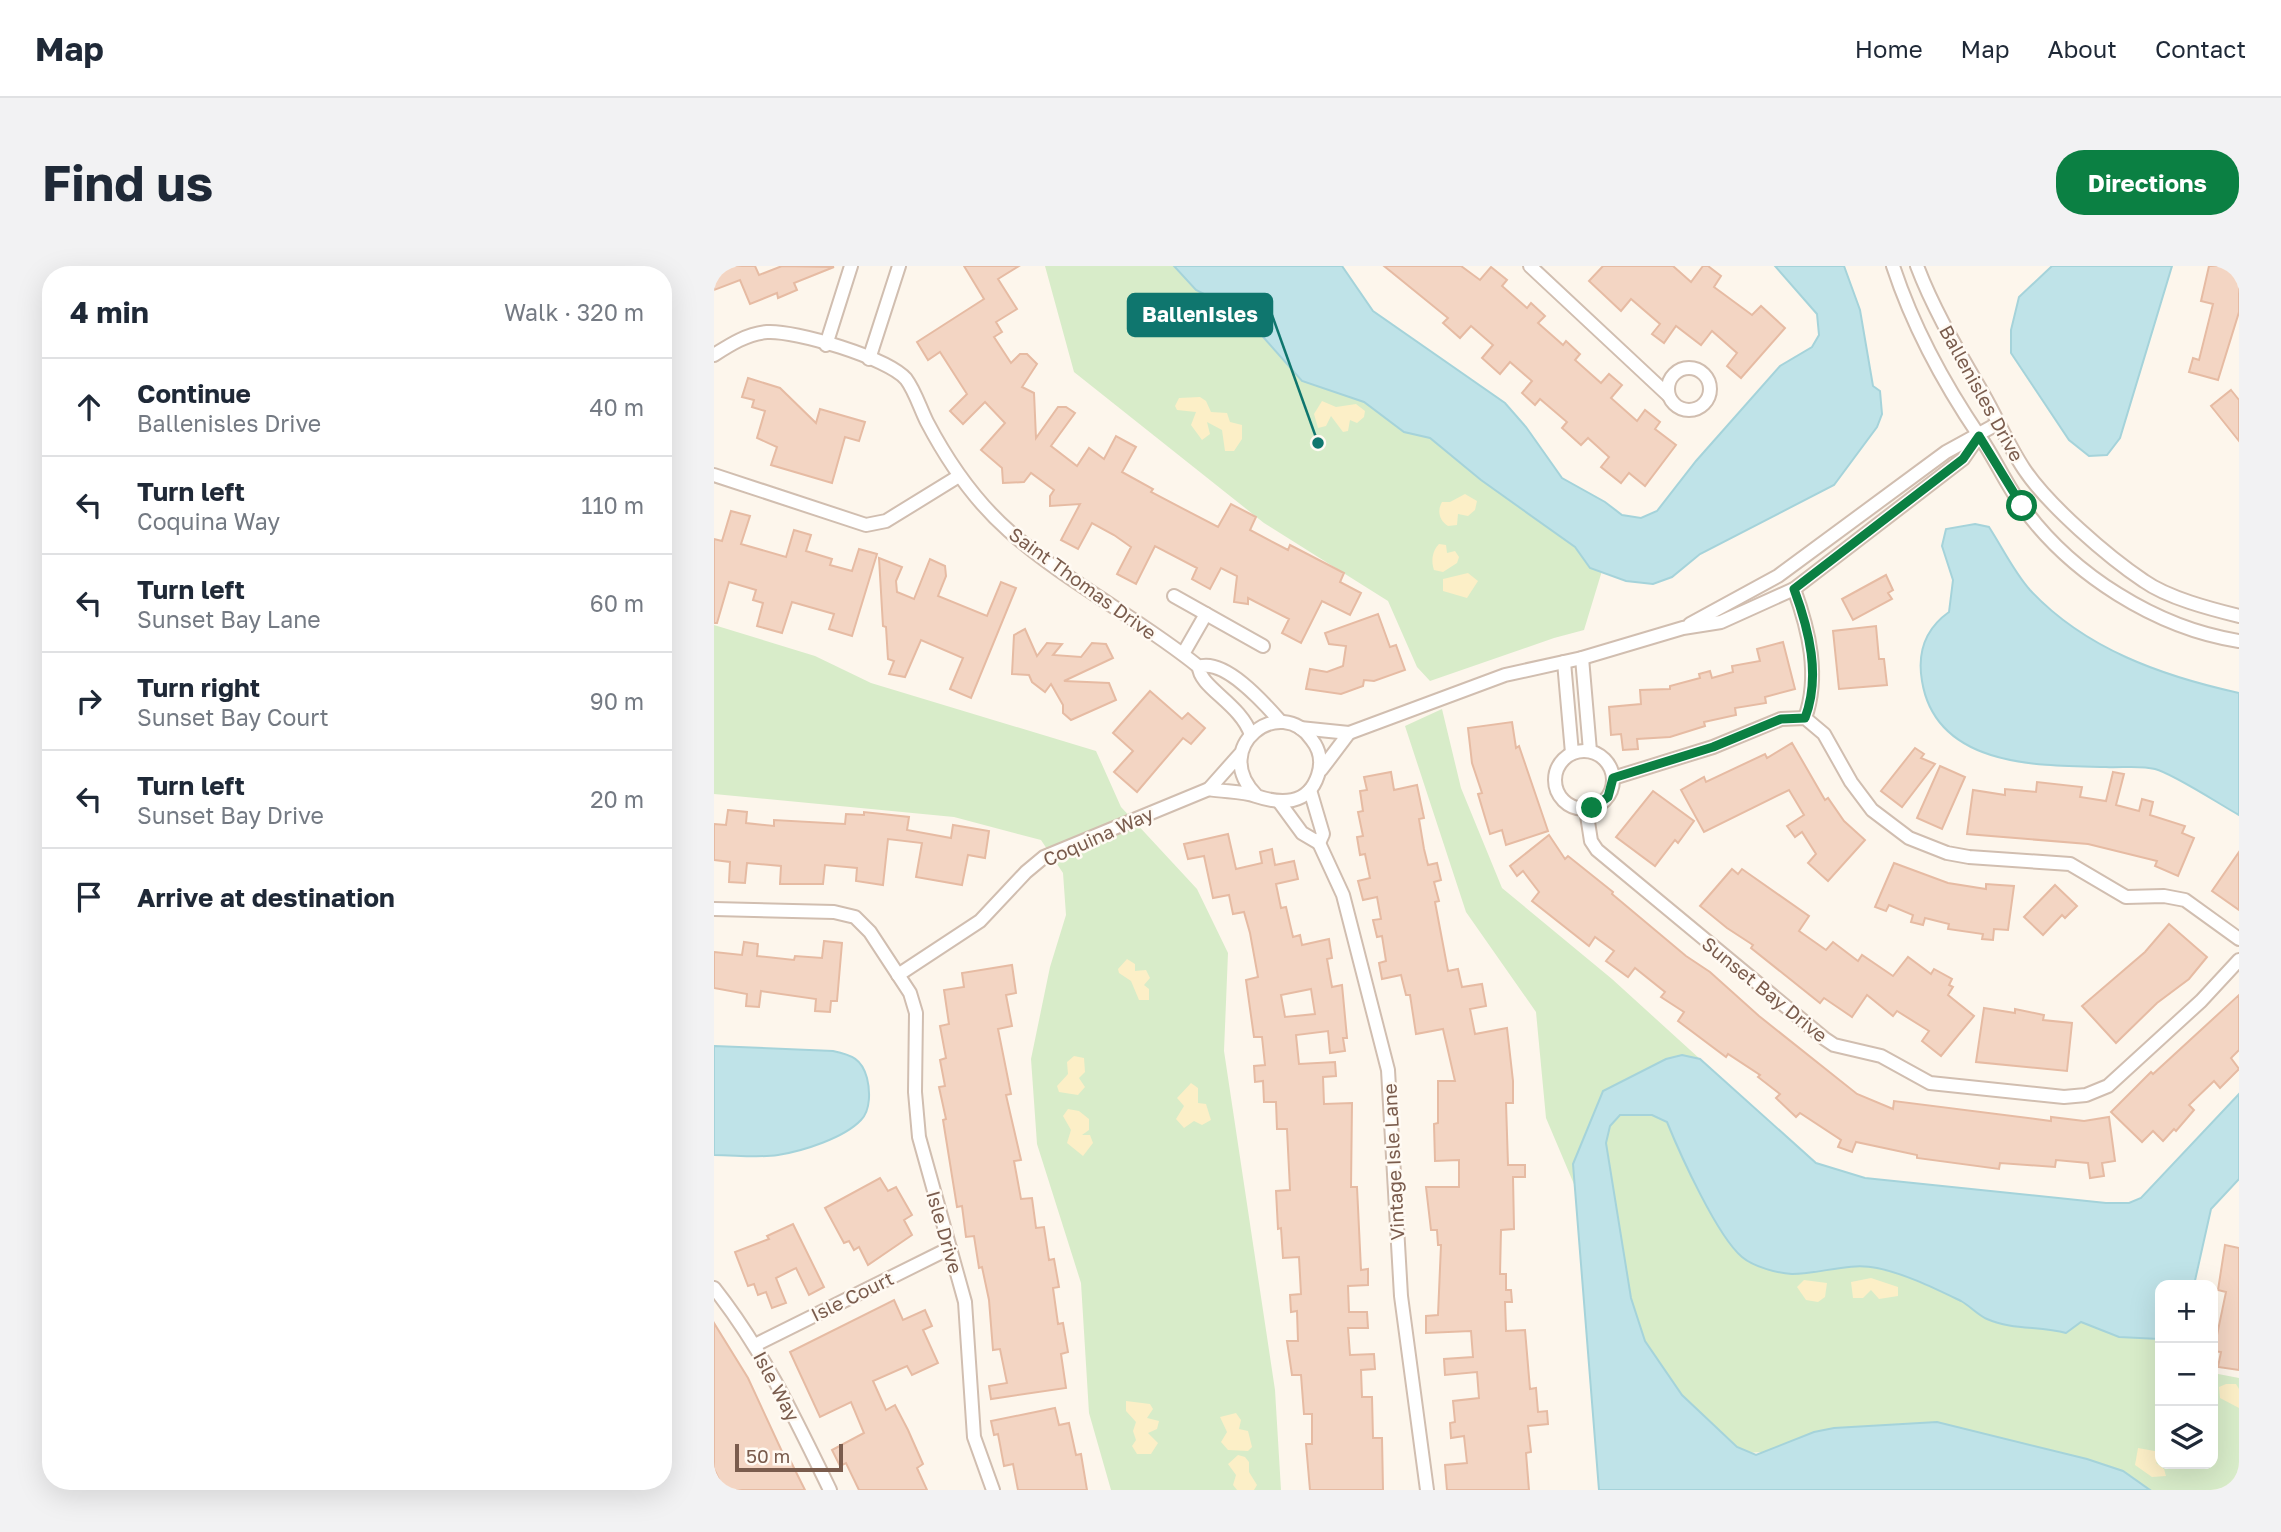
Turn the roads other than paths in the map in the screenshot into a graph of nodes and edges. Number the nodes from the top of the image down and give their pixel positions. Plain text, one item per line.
1 (851, 266) edge
2 (900, 266) edge
3 (1530, 266) edge
4 (1893, 266) edge
5 (1917, 266) edge
6 (826, 345) junction
7 (714, 355) edge
8 (869, 359) junction
9 (1668, 396) dead end
10 (1997, 424) junction
11 (1979, 436) junction
12 (714, 475) edge
13 (959, 476) junction
14 (1794, 589) junction
15 (1174, 596) dead end
16 (1206, 614) junction
17 (2239, 616) edge
18 (1683, 628) junction
19 (2239, 641) edge
20 (1263, 646) dead end
21 (1183, 654) junction
22 (1582, 657) junction
23 (1564, 662) junction
24 (1199, 667) junction
25 (1226, 673) junction
26 (1215, 691) junction
27 (1805, 718) junction
28 (1281, 722) junction
29 (1300, 728) junction
30 (1349, 733) junction
31 (1251, 735) junction
32 (1590, 751) junction
33 (1241, 753) junction
34 (1572, 753) junction
35 (1319, 773) junction
36 (1613, 778) junction
37 (1209, 789) junction
38 (1310, 790) junction
39 (1256, 795) junction
40 (1280, 803) junction
41 (1586, 808) junction
42 (1319, 843) junction
43 (714, 909) edge
44 (2239, 939) edge
45 (2239, 960) edge
46 (898, 975) junction
47 (950, 1248) junction
48 (714, 1288) edge
49 (755, 1345) junction
50 (830, 1490) edge
51 (993, 1490) edge
52 (1427, 1490) edge

1 - 6 street
2 - 8 street
3 - 9 street
4 - 11 street, Ballenisles Drive
5 - 10 street, Ballenisles Drive
6 - 7 street, Saint Thomas Drive
6 - 8 street, Saint Thomas Drive
8 - 13 street, Saint Thomas Drive
10 - 11 street
10 - 17 street, Ballenisles Drive
11 - 14 street
11 - 18 street
11 - 19 street, Ballenisles Drive
12 - 13 street
13 - 21 street, Saint Thomas Drive
14 - 18 street
14 - 27 street
15 - 16 street
16 - 20 street
16 - 21 street
18 - 22 street
21 - 24 street, Saint Thomas Drive
22 - 23 street
22 - 32 street
23 - 30 street
23 - 34 street
24 - 25 street, Saint Thomas Drive
24 - 26 street, Saint Thomas Drive
25 - 26 street
25 - 28 street, Saint Thomas Drive
26 - 31 street, Saint Thomas Drive
27 - 36 street
27 - 44 street
28 - 29 street
28 - 31 street
29 - 30 street
29 - 35 street
30 - 35 street
31 - 33 street
32 - 34 street
32 - 36 street
33 - 37 street, Coquina Way
33 - 39 street
34 - 41 street
35 - 38 street
36 - 41 street
37 - 39 street, Coquina Way
37 - 46 street, Coquina Way
38 - 40 street
38 - 42 street, Vintage Isle Lane
39 - 40 street
40 - 42 street, Vintage Isle Lane
41 - 45 street, Sunset Bay Drive
42 - 52 street, Vintage Isle Lane
43 - 46 street, Isle Drive
46 - 47 street, Isle Drive
47 - 49 street, Isle Court
47 - 51 street, Isle Drive
48 - 49 street, Isle Way
49 - 50 street, Isle Way

